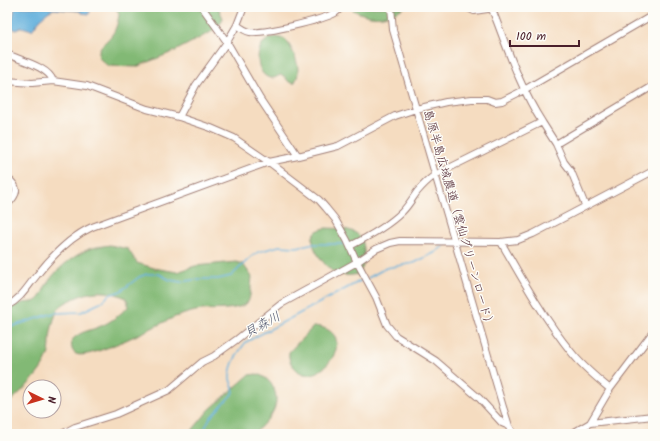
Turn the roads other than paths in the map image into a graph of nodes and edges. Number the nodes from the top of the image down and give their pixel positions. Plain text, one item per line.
1 (202, 7) edge
2 (244, 7) edge
3 (342, 7) edge
4 (391, 7) edge
5 (466, 7) edge
6 (501, 7) edge
7 (492, 9) junction
8 (653, 15) edge
9 (237, 25) junction
10 (227, 42) junction
11 (7, 54) edge
12 (7, 81) edge
13 (52, 81) junction
14 (653, 86) edge
15 (524, 90) junction
16 (416, 109) junction
17 (179, 117) junction
18 (542, 122) junction
19 (556, 144) junction
20 (298, 156) junction
21 (269, 162) junction
22 (653, 171) edge
23 (435, 175) junction
24 (7, 178) edge
25 (7, 205) edge
26 (585, 206) junction
27 (454, 241) junction
28 (501, 242) junction
29 (350, 246) junction
30 (357, 262) junction
31 (7, 306) edge
32 (653, 332) edge
33 (610, 389) junction
34 (653, 416) edge
35 (590, 423) junction
36 (509, 426) junction
37 (62, 434) edge
38 (514, 434) edge
39 (570, 434) edge

1 - 10 street
2 - 9 street
3 - 9 street
4 - 16 street, 島原半島広域農道（雲仙グリーンロード）
5 - 7 street
6 - 7 street
7 - 15 street
8 - 15 street
9 - 10 street
10 - 17 street
10 - 20 street
11 - 13 street
12 - 13 street
13 - 17 street
14 - 19 street
15 - 16 street
15 - 18 street
16 - 20 street
16 - 23 street, 島原半島広域農道（雲仙グリーンロード）
17 - 21 street
18 - 19 street
18 - 23 street
19 - 26 street
20 - 21 street
21 - 29 street
21 - 31 street
22 - 26 street
23 - 27 street, 島原半島広域農道（雲仙グリーンロード）
23 - 29 street
24 - 25 street
26 - 28 street
27 - 28 street
27 - 30 street
27 - 36 street, 島原半島広域農道（雲仙グリーンロード）
28 - 33 street
29 - 30 street
30 - 36 street
30 - 37 street
32 - 33 street
33 - 35 street
34 - 35 street
35 - 39 street
36 - 38 street, 島原半島広域農道（雲仙グリーンロード）

